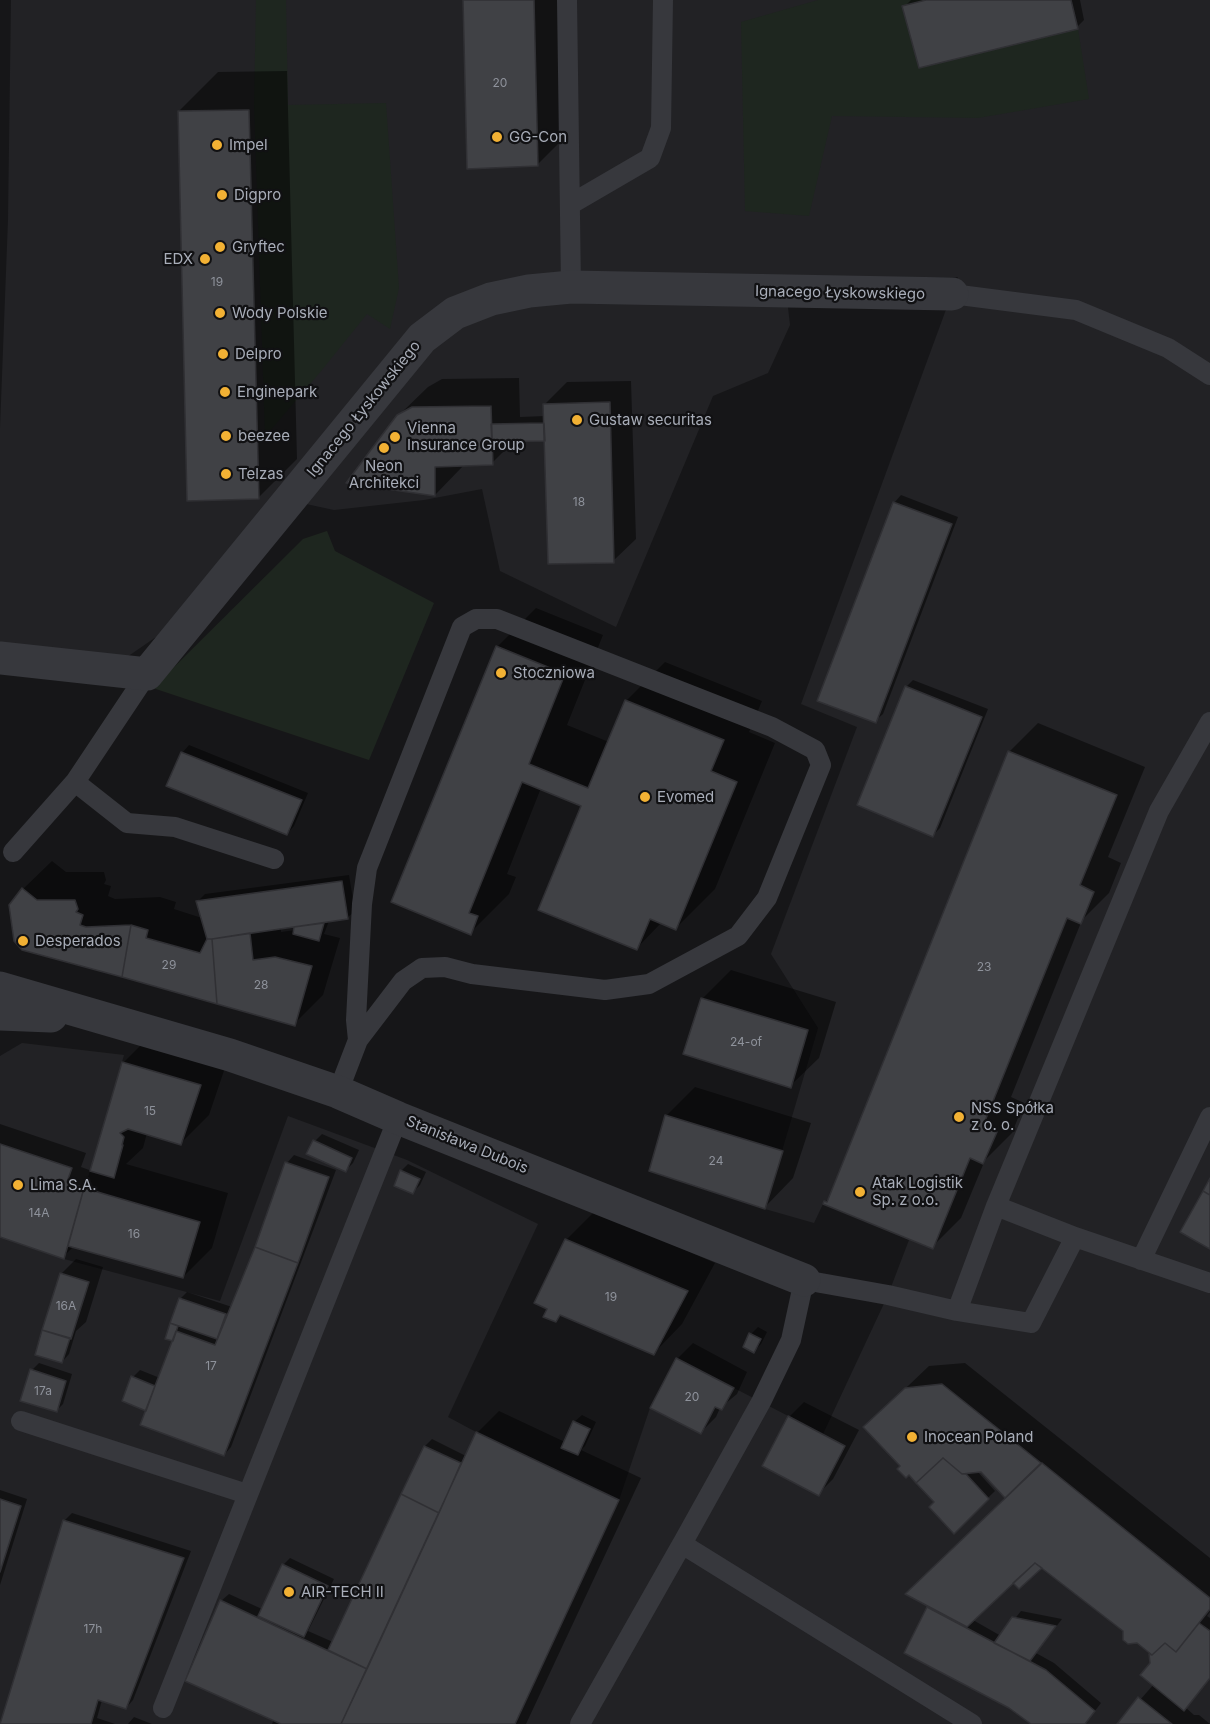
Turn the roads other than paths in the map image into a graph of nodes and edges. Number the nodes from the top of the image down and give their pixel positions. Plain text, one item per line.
1 (567, 0) edge
2 (663, 0) edge
3 (571, 204) junction
4 (571, 287) junction
5 (952, 294) joint
6 (1210, 375) edge
7 (0, 658) edge
8 (147, 674) junction
9 (1210, 722) edge
10 (75, 782) junction
11 (13, 852) dead end
12 (274, 860) dead end
13 (0, 988) edge
14 (0, 1014) edge
15 (124, 1025) junction
16 (358, 1040) junction
17 (338, 1092) junction
18 (398, 1118) junction
19 (1210, 1118) edge
20 (996, 1206) junction
21 (1075, 1237) junction
22 (1141, 1260) junction
23 (804, 1280) junction
24 (1210, 1283) edge
25 (957, 1311) junction
26 (21, 1421) dead end
27 (248, 1494) junction
28 (682, 1544) junction
29 (164, 1708) dead end
30 (580, 1724) edge
31 (972, 1724) edge

1 - 3 lane
2 - 3 lane
3 - 4 lane
4 - 5 street, Ignacego Łyskowskiego
4 - 8 street, Ignacego Łyskowskiego
5 - 6 lane
7 - 8 street
8 - 10 lane
9 - 20 lane
10 - 11 lane
10 - 12 lane
13 - 15 street, Stanisława Dubois
14 - 15 street, Stanisława Dubois
15 - 17 street, Stanisława Dubois
16 - 16 lane
16 - 17 lane
17 - 18 street, Stanisława Dubois
18 - 23 street, Stanisława Dubois
18 - 27 lane
19 - 22 lane
20 - 21 lane
20 - 25 lane
21 - 22 lane
21 - 25 lane
22 - 24 lane
23 - 25 lane
23 - 28 lane
26 - 27 lane
27 - 29 lane
28 - 30 lane
28 - 31 lane

